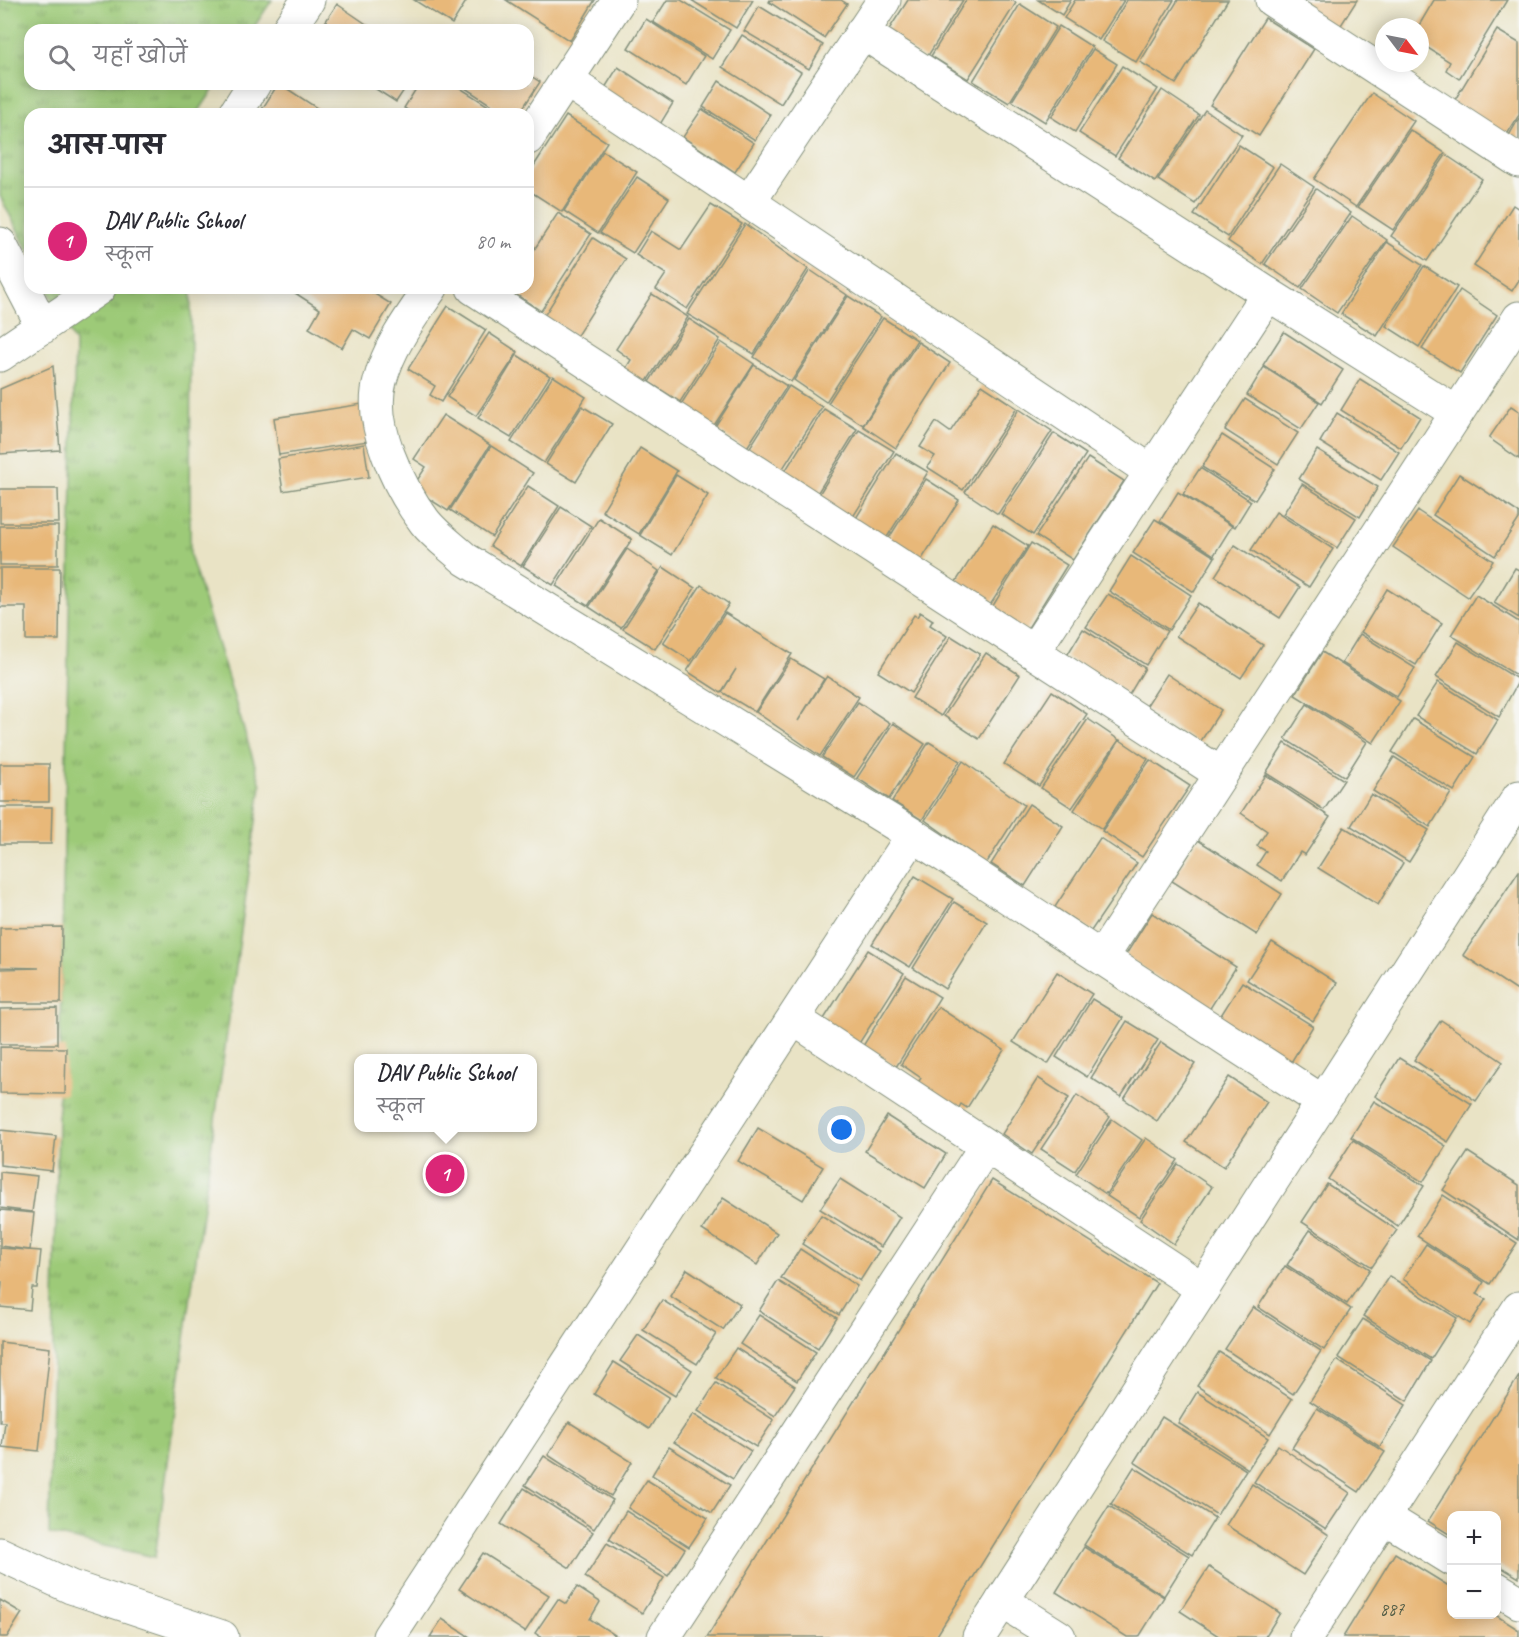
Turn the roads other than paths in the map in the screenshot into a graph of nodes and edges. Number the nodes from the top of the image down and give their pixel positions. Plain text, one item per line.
1 (308, 0) edge
2 (619, 0) edge
3 (884, 0) edge
4 (1272, 0) edge
5 (292, 24) edge
6 (862, 32) junction
7 (566, 80) junction
8 (250, 90) edge
9 (239, 108) edge
10 (534, 129) edge
11 (1519, 161) edge
12 (749, 202) junction
13 (0, 244) edge
14 (24, 277) edge
15 (36, 294) edge
16 (90, 294) edge
17 (427, 294) edge
18 (482, 294) edge
19 (1268, 294) junction
20 (1519, 318) edge
21 (54, 319) junction
22 (0, 356) edge
23 (1457, 412) junction
24 (1152, 472) junction
25 (1033, 652) junction
26 (1221, 774) junction
27 (1519, 797) edge
28 (913, 835) junction
29 (1102, 957) junction
30 (794, 1019) junction
31 (1323, 1102) junction
32 (986, 1146) junction
33 (1203, 1289) junction
34 (1519, 1308) edge
35 (1384, 1517) junction
36 (0, 1554) edge
37 (1447, 1556) edge
38 (1501, 1591) edge
39 (1002, 1601) junction
40 (1519, 1602) edge
41 (222, 1637) edge
42 (389, 1637) edge
43 (664, 1637) edge
44 (979, 1637) edge
45 (1059, 1637) edge
46 (1306, 1637) edge

1 - 5 street
2 - 7 street
3 - 6 street
4 - 11 street
6 - 12 street
6 - 19 street
7 - 10 street
7 - 12 street
8 - 9 street
12 - 24 street
13 - 14 street
15 - 21 street
16 - 21 street
17 - 28 street
18 - 25 street
19 - 23 street
19 - 24 street
20 - 23 street
21 - 22 street
23 - 26 street
24 - 25 street
25 - 26 street
26 - 29 street
27 - 31 street
28 - 29 street
28 - 30 street
29 - 31 street
30 - 32 street
30 - 42 street
31 - 33 street
32 - 33 street
32 - 43 street
33 - 39 street
34 - 35 street
35 - 37 street
35 - 46 street
36 - 41 street
38 - 40 street
39 - 44 street
39 - 45 street

